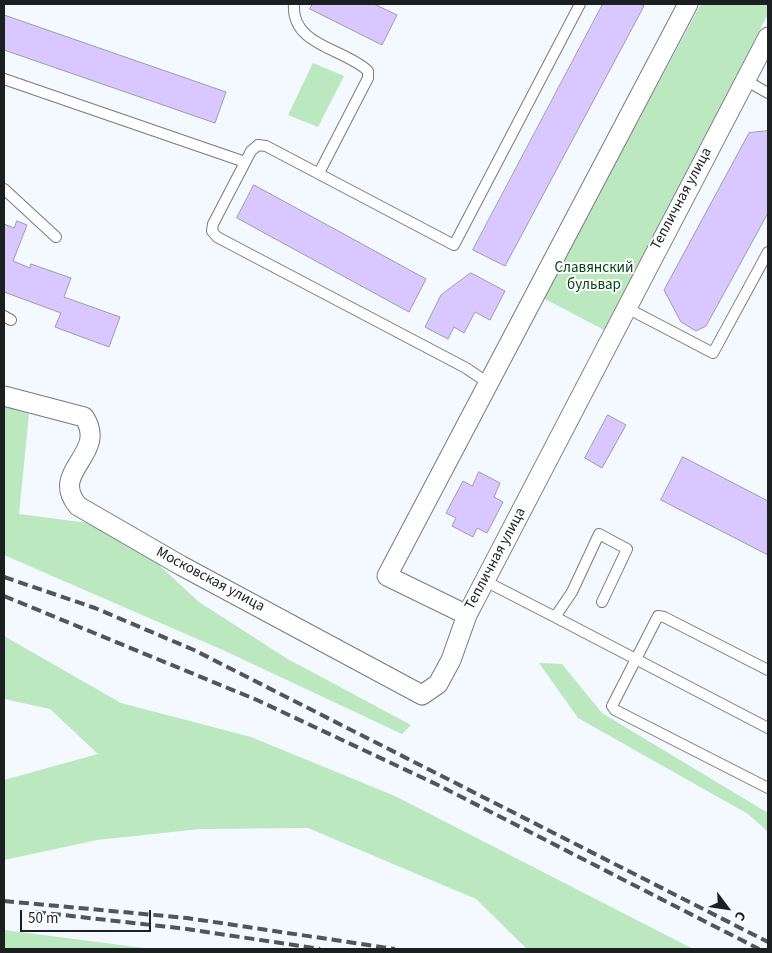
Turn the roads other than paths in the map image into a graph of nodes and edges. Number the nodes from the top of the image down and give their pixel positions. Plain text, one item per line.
1 (294, 4) edge
2 (580, 4) edge
3 (688, 4) edge
4 (768, 36) edge
5 (4, 80) edge
6 (745, 80) junction
7 (768, 93) edge
8 (245, 162) junction
9 (318, 173) junction
10 (4, 189) edge
11 (56, 236) dead end
12 (768, 252) edge
13 (626, 307) junction
14 (488, 383) junction
15 (4, 396) edge
16 (485, 581) junction
17 (602, 602) dead end
18 (467, 615) junction
19 (555, 617) junction
20 (635, 659) junction
21 (768, 670) edge
22 (768, 728) edge
23 (768, 788) edge

1 - 9 lane
2 - 9 lane
3 - 14 street, Тепличная улица
4 - 6 street, Тепличная улица
5 - 8 lane
6 - 7 lane
6 - 13 street, Тепличная улица
8 - 9 lane
8 - 14 lane
10 - 11 lane
12 - 13 lane
13 - 16 street, Тепличная улица
14 - 18 street, Тепличная улица
15 - 18 street, Московская улица
16 - 18 street, Тепличная улица
16 - 19 lane
17 - 19 lane
19 - 20 lane
20 - 21 lane
20 - 22 lane
20 - 23 lane

